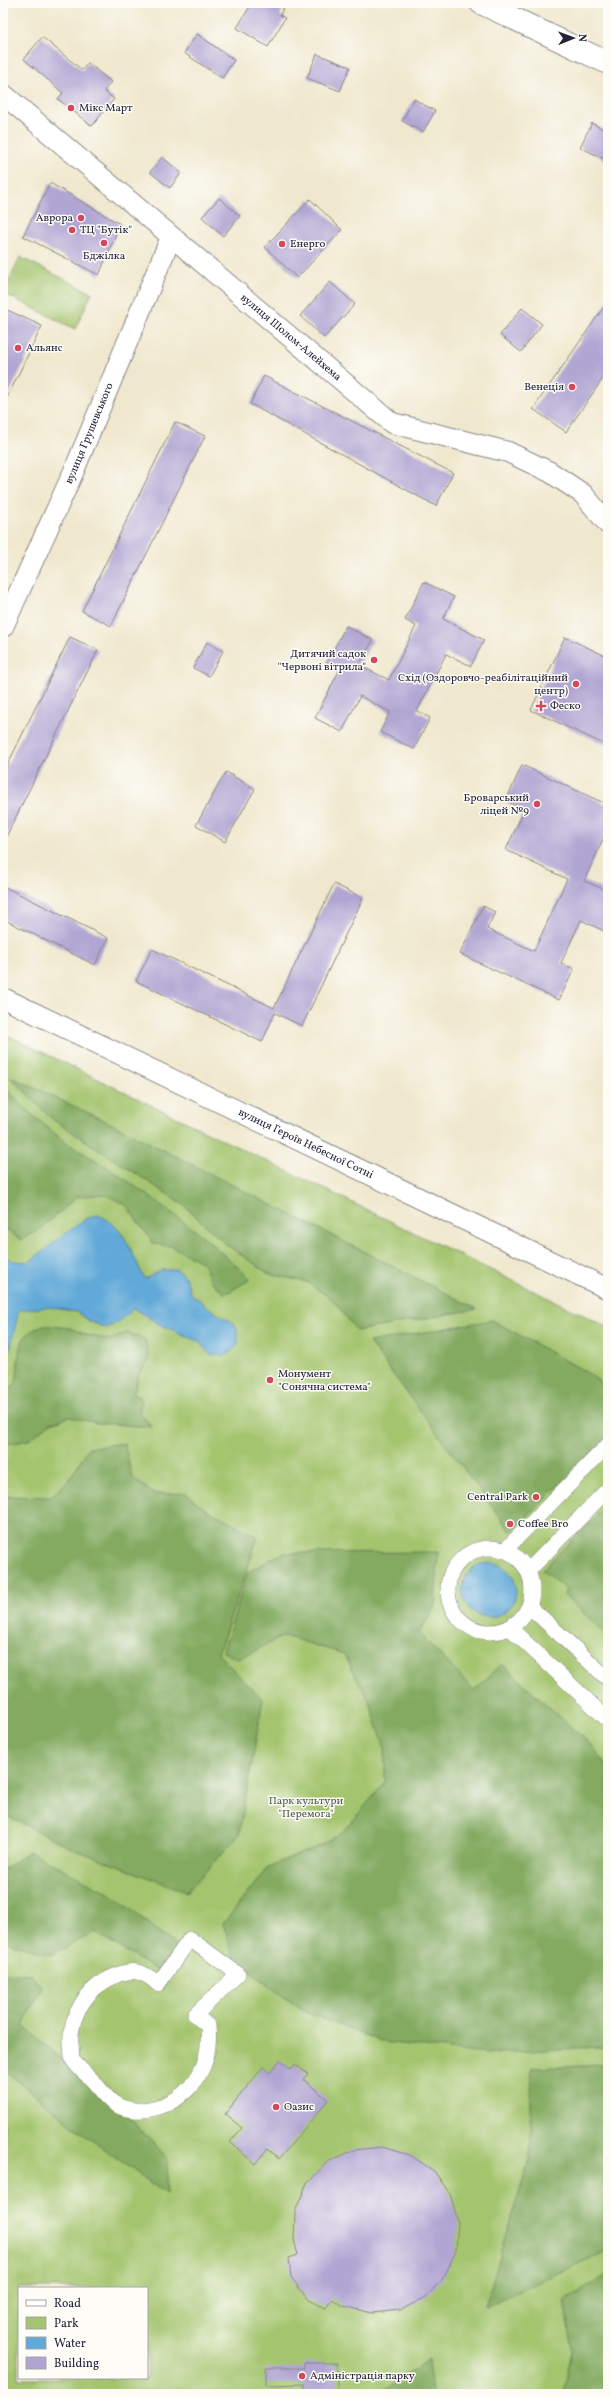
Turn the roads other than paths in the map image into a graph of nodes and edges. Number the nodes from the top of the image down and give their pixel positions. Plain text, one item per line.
1 (481, 3) edge
2 (608, 64) edge
3 (3, 94) edge
4 (171, 237) junction
5 (608, 524) edge
6 (3, 627) edge
7 (3, 998) edge
8 (608, 1289) edge
9 (608, 1445) edge
10 (608, 1489) edge
11 (505, 1550) junction
12 (528, 1571) junction
13 (529, 1606) junction
14 (510, 1628) junction
15 (608, 1679) edge
16 (608, 1720) edge
17 (146, 1973) joint

1 - 2 main road
3 - 4 street, вулиця Шолом-Алейхема
4 - 5 street, вулиця Шолом-Алейхема
4 - 6 street, вулиця Грушевського
7 - 8 street, вулиця Героїв Небесної Сотні
9 - 11 street
10 - 12 street
11 - 12 street
11 - 14 street
12 - 13 street
13 - 14 street
13 - 15 street
14 - 16 street
17 - 17 street

